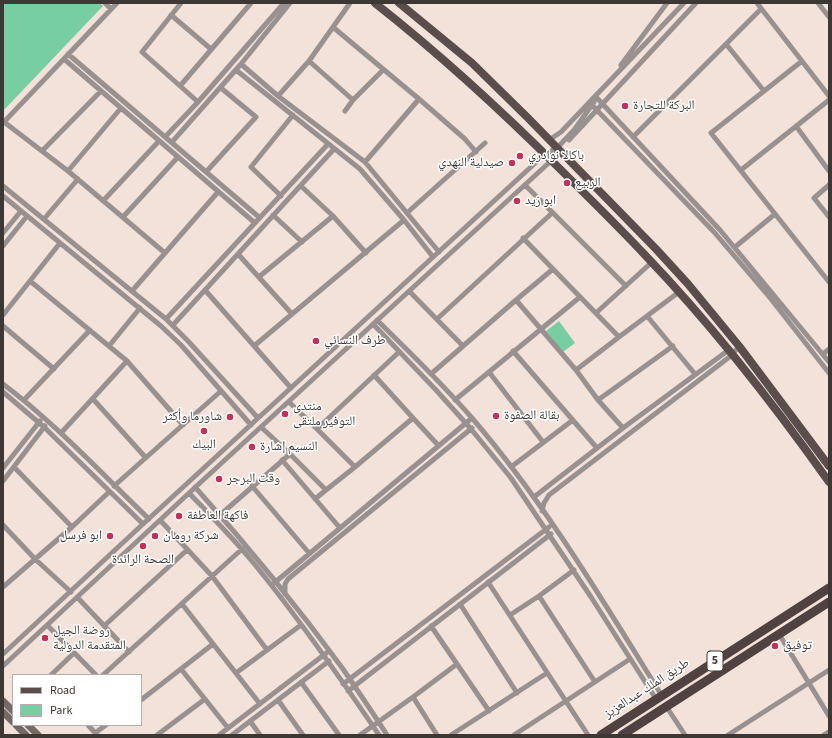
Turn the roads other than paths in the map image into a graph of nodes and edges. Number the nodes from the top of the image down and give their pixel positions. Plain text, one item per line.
1 (105, 3) edge
2 (117, 3) edge
3 (181, 3) edge
4 (251, 3) edge
5 (284, 3) edge
6 (290, 3) edge
7 (350, 3) edge
8 (376, 3) edge
9 (399, 3) edge
10 (667, 3) edge
11 (684, 3) edge
12 (696, 3) edge
13 (757, 3) edge
14 (818, 3) edge
15 (111, 9) junction
16 (761, 9) junction
17 (171, 15) junction
18 (829, 17) edge
19 (334, 28) junction
20 (726, 44) junction
21 (211, 49) junction
22 (68, 54) junction
23 (64, 59) junction
24 (310, 61) junction
25 (802, 61) junction
26 (241, 64) junction
27 (236, 70) junction
28 (383, 70) junction
29 (609, 82) junction
30 (180, 86) junction
31 (221, 88) junction
32 (101, 91) junction
33 (764, 91) junction
34 (278, 96) junction
35 (829, 96) edge
36 (597, 98) junction
37 (419, 99) junction
38 (353, 100) junction
39 (829, 100) edge
40 (198, 102) junction
41 (602, 104) junction
42 (592, 105) junction
43 (120, 108) junction
44 (597, 110) junction
45 (345, 111) dead end
46 (293, 115) junction
47 (4, 122) edge
48 (796, 126) junction
49 (166, 137) junction
50 (633, 137) junction
51 (549, 140) junction
52 (569, 140) dead end
53 (159, 141) junction
54 (172, 142) junction
55 (486, 143) dead end
56 (328, 144) junction
57 (557, 148) junction
58 (334, 149) junction
59 (42, 151) junction
60 (476, 152) junction
61 (545, 154) junction
62 (178, 157) junction
63 (552, 160) junction
64 (365, 162) junction
65 (740, 170) junction
66 (68, 171) junction
67 (829, 171) edge
68 (206, 172) junction
69 (78, 179) junction
70 (525, 185) junction
71 (829, 185) edge
72 (3, 186) edge
73 (301, 186) junction
74 (218, 192) junction
75 (3, 196) edge
76 (281, 196) junction
77 (103, 201) junction
78 (21, 211) junction
79 (408, 212) junction
80 (552, 213) junction
81 (775, 214) junction
82 (273, 215) junction
83 (27, 216) junction
84 (333, 216) junction
85 (123, 217) junction
86 (829, 217) edge
87 (260, 218) junction
88 (44, 219) junction
89 (404, 220) junction
90 (255, 223) junction
91 (3, 233) edge
92 (523, 238) junction
93 (302, 242) junction
94 (60, 243) junction
95 (3, 246) edge
96 (735, 247) junction
97 (165, 252) junction
98 (366, 252) junction
99 (439, 252) junction
100 (238, 254) junction
101 (433, 257) junction
102 (652, 262) junction
103 (553, 269) junction
104 (260, 276) junction
105 (30, 281) junction
106 (829, 282) edge
107 (626, 286) junction
108 (205, 290) junction
109 (409, 290) junction
110 (132, 291) junction
111 (679, 292) junction
112 (580, 296) junction
113 (516, 300) junction
114 (140, 308) junction
115 (596, 313) junction
116 (292, 314) junction
117 (3, 315) edge
118 (647, 316) junction
119 (166, 319) junction
120 (437, 319) junction
121 (378, 320) junction
122 (373, 324) junction
123 (173, 325) junction
124 (3, 326) edge
125 (541, 329) junction
126 (90, 330) junction
127 (619, 337) junction
128 (109, 346) junction
129 (254, 346) junction
130 (463, 346) junction
131 (673, 346) junction
132 (739, 346) junction
133 (829, 349) edge
134 (513, 351) junction
135 (399, 352) junction
136 (730, 352) junction
137 (823, 354) junction
138 (127, 361) junction
139 (829, 362) edge
140 (54, 368) junction
141 (576, 370) junction
142 (489, 372) junction
143 (829, 373) edge
144 (431, 374) junction
145 (696, 374) junction
146 (374, 375) junction
147 (3, 384) edge
148 (291, 388) junction
149 (221, 391) junction
150 (4, 394) edge
151 (93, 399) junction
152 (24, 400) junction
153 (455, 400) junction
154 (598, 400) junction
155 (289, 402) junction
156 (43, 417) junction
157 (258, 418) junction
158 (413, 418) junction
159 (472, 418) junction
160 (573, 420) junction
161 (48, 422) junction
162 (38, 423) junction
163 (466, 423) junction
164 (251, 424) junction
165 (477, 424) junction
166 (183, 425) junction
167 (44, 427) junction
168 (261, 427) junction
169 (623, 428) junction
170 (317, 429) junction
171 (471, 429) junction
172 (62, 433) junction
173 (543, 442) junction
174 (438, 444) junction
175 (597, 448) junction
176 (290, 454) junction
177 (146, 458) junction
178 (282, 460) junction
179 (829, 466) edge
180 (14, 467) junction
181 (356, 467) junction
182 (511, 467) junction
183 (3, 468) edge
184 (3, 481) edge
185 (829, 482) edge
186 (114, 486) junction
187 (252, 486) junction
188 (195, 487) junction
189 (326, 490) junction
190 (109, 492) junction
191 (189, 493) junction
192 (534, 497) junction
193 (315, 499) junction
194 (542, 511) junction
195 (220, 515) junction
196 (149, 519) junction
197 (160, 520) junction
198 (143, 524) junction
199 (552, 524) junction
200 (3, 525) edge
201 (72, 527) junction
202 (340, 528) junction
203 (546, 529) junction
204 (556, 531) junction
205 (550, 535) junction
206 (242, 549) junction
207 (187, 550) junction
208 (309, 553) junction
209 (35, 559) junction
210 (574, 570) junction
211 (212, 576) junction
212 (488, 582) junction
213 (273, 583) junction
214 (3, 587) edge
215 (829, 588) edge
216 (70, 592) junction
217 (286, 594) junction
218 (539, 596) junction
219 (77, 597) junction
220 (829, 602) edge
221 (182, 604) junction
222 (460, 604) junction
223 (510, 615) junction
224 (47, 625) junction
225 (301, 625) junction
226 (104, 626) junction
227 (431, 626) junction
228 (779, 634) junction
229 (213, 644) junction
230 (267, 650) junction
231 (329, 651) junction
232 (129, 652) junction
233 (74, 653) junction
234 (3, 654) edge
235 (323, 656) junction
236 (334, 657) junction
237 (630, 658) junction
238 (328, 662) junction
239 (457, 664) junction
240 (3, 666) edge
241 (181, 669) junction
242 (829, 670) edge
243 (236, 673) junction
244 (547, 673) junction
245 (53, 674) edge
246 (95, 674) edge
247 (104, 674) edge
248 (350, 679) junction
249 (301, 682) junction
250 (595, 682) junction
251 (809, 683) junction
252 (343, 684) junction
253 (354, 686) junction
254 (348, 691) junction
255 (517, 693) junction
256 (413, 697) junction
257 (659, 698) junction
258 (142, 699) edge
259 (205, 699) junction
260 (278, 700) junction
261 (3, 701) edge
262 (566, 702) junction
263 (260, 704) junction
264 (666, 706) junction
265 (12, 710) edge
266 (489, 711) junction
267 (3, 712) edge
268 (829, 716) edge
269 (12, 721) edge
270 (250, 721) junction
271 (378, 722) junction
272 (17, 726) edge
273 (29, 726) edge
274 (89, 726) edge
275 (105, 726) edge
276 (372, 726) junction
277 (228, 728) junction
278 (829, 732) edge
279 (96, 734) edge
280 (25, 735) edge
281 (38, 735) edge
282 (157, 735) edge
283 (220, 735) edge
284 (232, 735) edge
285 (260, 735) edge
286 (303, 735) edge
287 (339, 735) edge
288 (360, 735) edge
289 (378, 735) edge
290 (387, 735) edge
291 (437, 735) edge
292 (452, 735) edge
293 (514, 735) edge
294 (588, 735) edge
295 (601, 735) edge
296 (622, 735) edge
297 (686, 735) edge
298 (728, 735) edge
299 (824, 735) edge

1 - 15 street
2 - 15 street
3 - 17 street
4 - 21 street
5 - 40 street
6 - 26 street
7 - 19 street
8 - 61 main road
9 - 51 main road
10 - 29 street
11 - 29 street
12 - 41 street
13 - 16 street
14 - 18 street
15 - 22 street
16 - 20 street
16 - 25 street
17 - 21 street
17 - 30 street
19 - 24 street
19 - 28 street
20 - 33 street
20 - 50 street
21 - 30 street
22 - 23 street
22 - 49 street
23 - 32 street
23 - 47 street
24 - 34 street
24 - 38 street
25 - 33 street
25 - 35 street
26 - 27 street
26 - 34 street
27 - 31 street
27 - 46 street
28 - 37 street
28 - 38 street
29 - 36 street
29 - 51 street
30 - 40 street
31 - 54 street
31 - 68 street
32 - 43 street
32 - 59 street
33 - 65 street
34 - 64 street
36 - 41 street
36 - 42 street
37 - 60 street
37 - 64 street
38 - 45 street
39 - 48 street
40 - 49 street
41 - 44 street
41 - 50 street
42 - 44 street
42 - 57 street
43 - 53 street
43 - 66 street
44 - 52 street
44 - 143 street
46 - 56 street
46 - 76 street
47 - 59 street
48 - 65 street
48 - 67 street
49 - 54 street
50 - 96 street
51 - 57 main road
53 - 62 street
53 - 77 street
54 - 68 street
55 - 60 street
56 - 58 street
56 - 76 street
57 - 61 street
57 - 63 street
57 - 132 main road
58 - 73 street
58 - 89 street
59 - 66 street
60 - 79 street
61 - 63 main road
61 - 99 street
62 - 74 street
62 - 85 street
63 - 70 street
63 - 102 main road
64 - 79 street
65 - 81 street
66 - 69 street
68 - 87 street
69 - 77 street
69 - 88 street
70 - 80 street
70 - 109 street
71 - 86 street
72 - 88 street
73 - 82 street
73 - 84 street
74 - 90 street
74 - 97 street
75 - 78 street
76 - 87 street
77 - 85 street
78 - 83 street
78 - 91 street
79 - 99 street
80 - 92 street
80 - 107 street
81 - 96 street
81 - 106 street
82 - 93 street
82 - 100 street
83 - 94 street
83 - 95 street
84 - 93 street
84 - 98 street
85 - 97 street
87 - 90 street
88 - 110 street
89 - 98 street
89 - 101 street
90 - 119 street
92 - 103 street
92 - 120 street
93 - 104 street
94 - 105 street
94 - 114 street
96 - 137 street
97 - 110 street
98 - 116 street
99 - 101 street
100 - 104 street
100 - 108 street
101 - 148 street
102 - 107 street
102 - 111 main road
103 - 112 street
103 - 113 street
104 - 116 street
105 - 117 street
105 - 126 street
107 - 115 street
108 - 123 street
108 - 129 street
109 - 120 street
109 - 121 street
110 - 119 street
111 - 118 street
111 - 136 main road
112 - 115 street
112 - 125 street
113 - 125 street
113 - 130 street
114 - 128 street
114 - 149 street
115 - 127 street
116 - 129 street
118 - 127 street
118 - 131 street
119 - 123 street
120 - 130 street
121 - 122 street
121 - 144 street
122 - 135 street
122 - 155 street
123 - 157 street
124 - 140 street
125 - 134 street
125 - 141 street
126 - 128 street
126 - 140 street
127 - 141 street
128 - 138 street
129 - 148 street
130 - 144 street
131 - 145 street
131 - 154 street
132 - 136 street
132 - 179 main road
133 - 137 street
134 - 142 street
134 - 160 street
135 - 146 street
135 - 163 street
136 - 145 street
136 - 185 main road
136 - 194 street
137 - 139 street
138 - 151 street
138 - 166 street
140 - 152 street
141 - 154 street
142 - 153 street
142 - 173 street
144 - 153 street
145 - 169 street
146 - 158 street
146 - 170 street
147 - 152 street
148 - 157 street
149 - 164 street
149 - 166 street
150 - 162 street
151 - 172 street
151 - 177 street
152 - 156 street
153 - 159 street
154 - 169 street
155 - 168 street
155 - 170 street
156 - 161 street
156 - 162 street
157 - 164 street
158 - 174 street
158 - 181 street
159 - 163 street
159 - 165 street
160 - 173 street
160 - 175 street
161 - 167 street
161 - 172 street
162 - 167 street
162 - 183 street
163 - 171 street
163 - 174 street
164 - 196 street
165 - 171 street
165 - 182 street
166 - 177 street
167 - 180 street
167 - 190 street
168 - 176 street
168 - 188 street
169 - 175 street
170 - 181 street
171 - 203 street
171 - 217 street
172 - 186 street
173 - 182 street
174 - 202 street
175 - 192 street
176 - 178 street
176 - 189 street
177 - 186 street
178 - 187 street
178 - 193 street
180 - 184 street
180 - 201 street
181 - 189 street
182 - 192 street
186 - 196 street
187 - 195 street
187 - 208 street
188 - 191 street
188 - 195 street
189 - 193 street
190 - 198 street
190 - 201 street
191 - 197 street
191 - 206 street
192 - 194 street
193 - 202 street
194 - 199 street
195 - 213 street
196 - 198 street
197 - 207 street
197 - 219 street
198 - 216 street
199 - 203 street
199 - 204 street
200 - 209 street
201 - 209 street
202 - 208 street
203 - 205 street
203 - 248 street
204 - 205 street
204 - 257 street
205 - 210 street
205 - 212 street
206 - 211 street
206 - 213 street
207 - 211 street
207 - 226 street
208 - 213 street
209 - 214 street
209 - 216 street
210 - 218 street
210 - 237 street
211 - 221 street
211 - 230 street
212 - 222 street
212 - 223 street
213 - 217 street
213 - 225 street
215 - 257 highway, طريق الملك عبدالعزيز / 5
216 - 234 street
217 - 231 street
218 - 223 street
218 - 250 street
219 - 224 street
219 - 226 street
220 - 228 highway, طريق الملك عبدالعزيز / 5
221 - 229 street
221 - 232 street
222 - 227 street
222 - 255 street
223 - 244 street
224 - 233 street
224 - 240 street
225 - 230 street
225 - 235 street
226 - 232 street
227 - 239 street
227 - 253 street
228 - 251 street
228 - 264 highway, طريق الملك عبدالعزيز / 5
229 - 241 street
229 - 243 street
230 - 243 street
231 - 235 street
231 - 236 street
232 - 247 street
233 - 245 street
233 - 246 street
235 - 238 street
235 - 263 street
236 - 238 street
236 - 248 street
237 - 250 street
237 - 257 street
238 - 249 street
238 - 252 street
239 - 256 street
239 - 266 street
241 - 258 street
241 - 259 street
242 - 251 street
243 - 263 street
244 - 255 street
244 - 262 street
248 - 252 street
248 - 253 street
249 - 260 street
249 - 287 street
250 - 262 street
251 - 268 street
251 - 298 street
252 - 254 street
253 - 254 street
253 - 271 street
254 - 276 street
255 - 266 street
256 - 271 street
256 - 291 street
257 - 295 highway, طريق الملك عبدالعزيز / 5
259 - 277 street
259 - 282 street
260 - 270 street
260 - 286 street
261 - 265 main road
262 - 293 street
262 - 294 street
263 - 277 street
264 - 296 highway, طريق الملك عبدالعزيز / 5
264 - 297 street
266 - 292 street
267 - 269 main road
270 - 284 street
270 - 285 street
271 - 276 street
271 - 290 street
272 - 280 main road
273 - 281 main road
274 - 279 street
275 - 279 street
276 - 288 street
276 - 289 street
277 - 283 street
278 - 299 street

